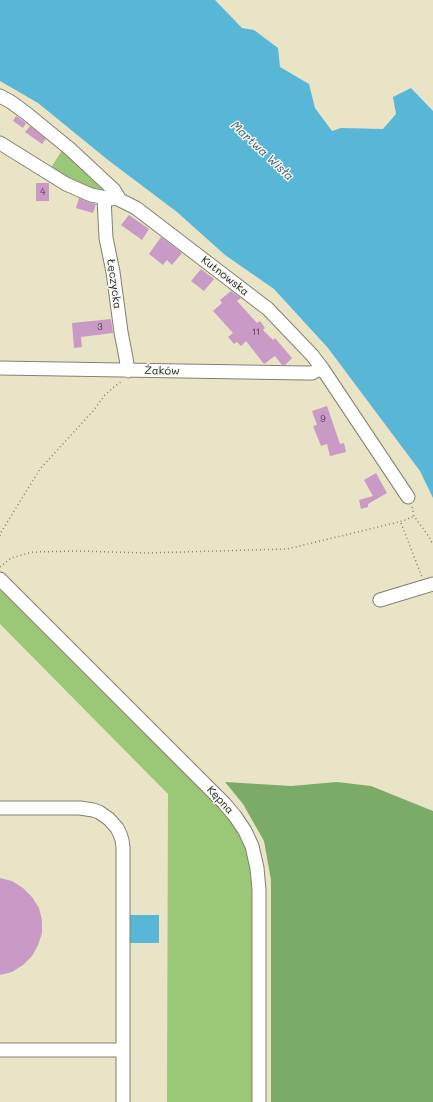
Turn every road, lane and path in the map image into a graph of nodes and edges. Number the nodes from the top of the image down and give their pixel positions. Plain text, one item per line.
1 (0, 96) edge
2 (0, 143) edge
3 (104, 198) junction
4 (120, 200) junction
5 (0, 368) edge
6 (322, 368) junction
7 (128, 370) junction
8 (408, 497) dead end
9 (400, 522) junction
10 (0, 536) edge
11 (433, 545) edge
12 (0, 567) edge
13 (0, 579) edge
14 (429, 585) edge
15 (380, 600) dead end
16 (0, 808) edge
17 (0, 1050) edge
18 (123, 1050) junction
19 (123, 1102) edge
20 (259, 1102) edge

1 - 4 street, Kutnowska
2 - 3 street
3 - 4 street
3 - 7 street, Łęczycka
4 - 6 street, Kutnowska
5 - 7 street, Żaków
6 - 7 street, Żaków
6 - 8 street, Kutnowska
7 - 10 path
9 - 11 path
9 - 12 path
9 - 14 path
13 - 20 street, Kępna
14 - 15 street
16 - 18 street
17 - 18 street
18 - 19 street

